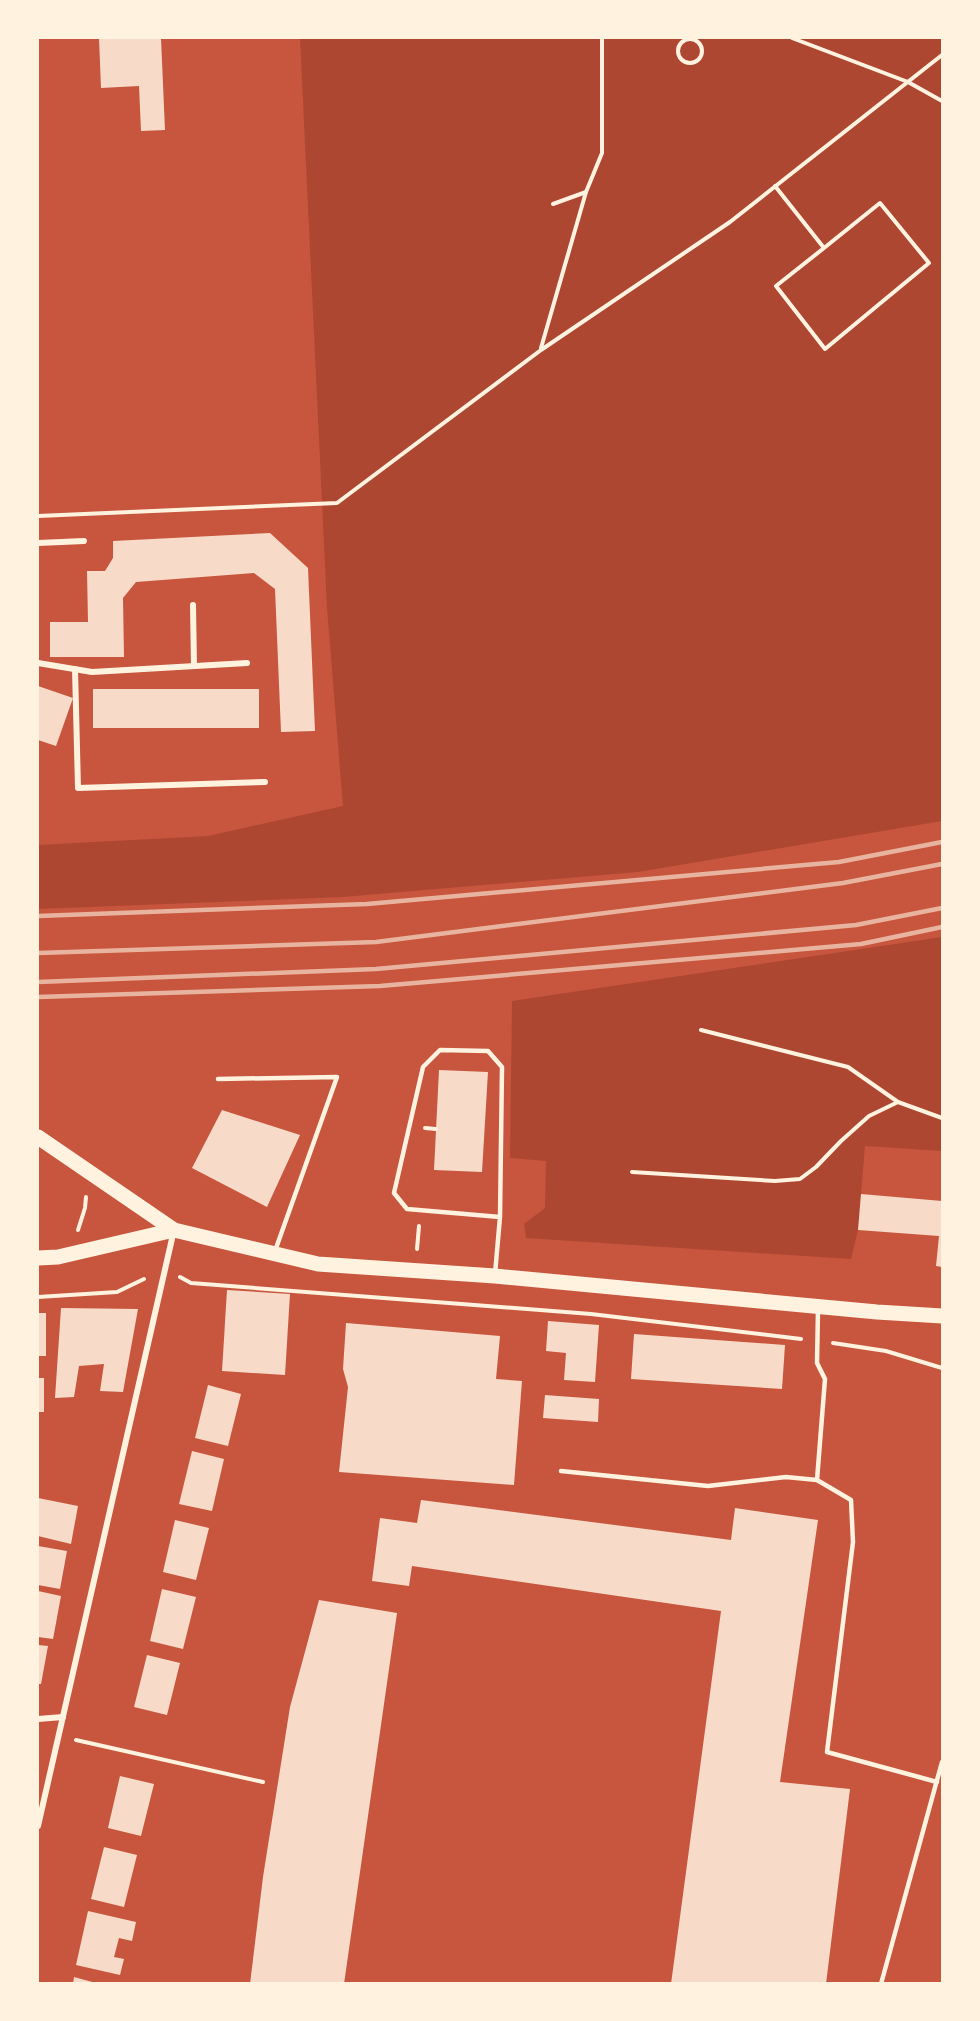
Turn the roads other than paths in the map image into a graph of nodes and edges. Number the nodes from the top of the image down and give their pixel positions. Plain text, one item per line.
1 (84, 541) dead end
2 (38, 543) edge
3 (194, 605) dead end
4 (38, 663) edge
5 (247, 663) dead end
6 (194, 666) junction
7 (75, 669) junction
8 (265, 782) dead end
9 (218, 1079) dead end
10 (38, 1137) edge
11 (500, 1217) junction
12 (174, 1230) junction
13 (274, 1254) junction
14 (38, 1258) edge
15 (495, 1276) junction
16 (818, 1306) junction
17 (942, 1316) edge
18 (561, 1471) dead end
19 (818, 1479) junction
20 (63, 1718) junction
21 (38, 1719) edge
22 (942, 1762) edge
23 (937, 1782) junction
24 (38, 1826) edge
25 (880, 1983) edge

1 - 2 street
3 - 6 street
4 - 7 street
5 - 6 street
6 - 7 street
7 - 8 street
9 - 13 lane
10 - 12 main road
11 - 11 lane
11 - 15 lane
12 - 13 main road
12 - 14 main road
12 - 20 street
13 - 15 main road
15 - 16 main road
16 - 17 main road
16 - 19 lane
18 - 19 lane
19 - 23 lane
20 - 21 street
20 - 24 street
22 - 23 lane
23 - 25 lane

